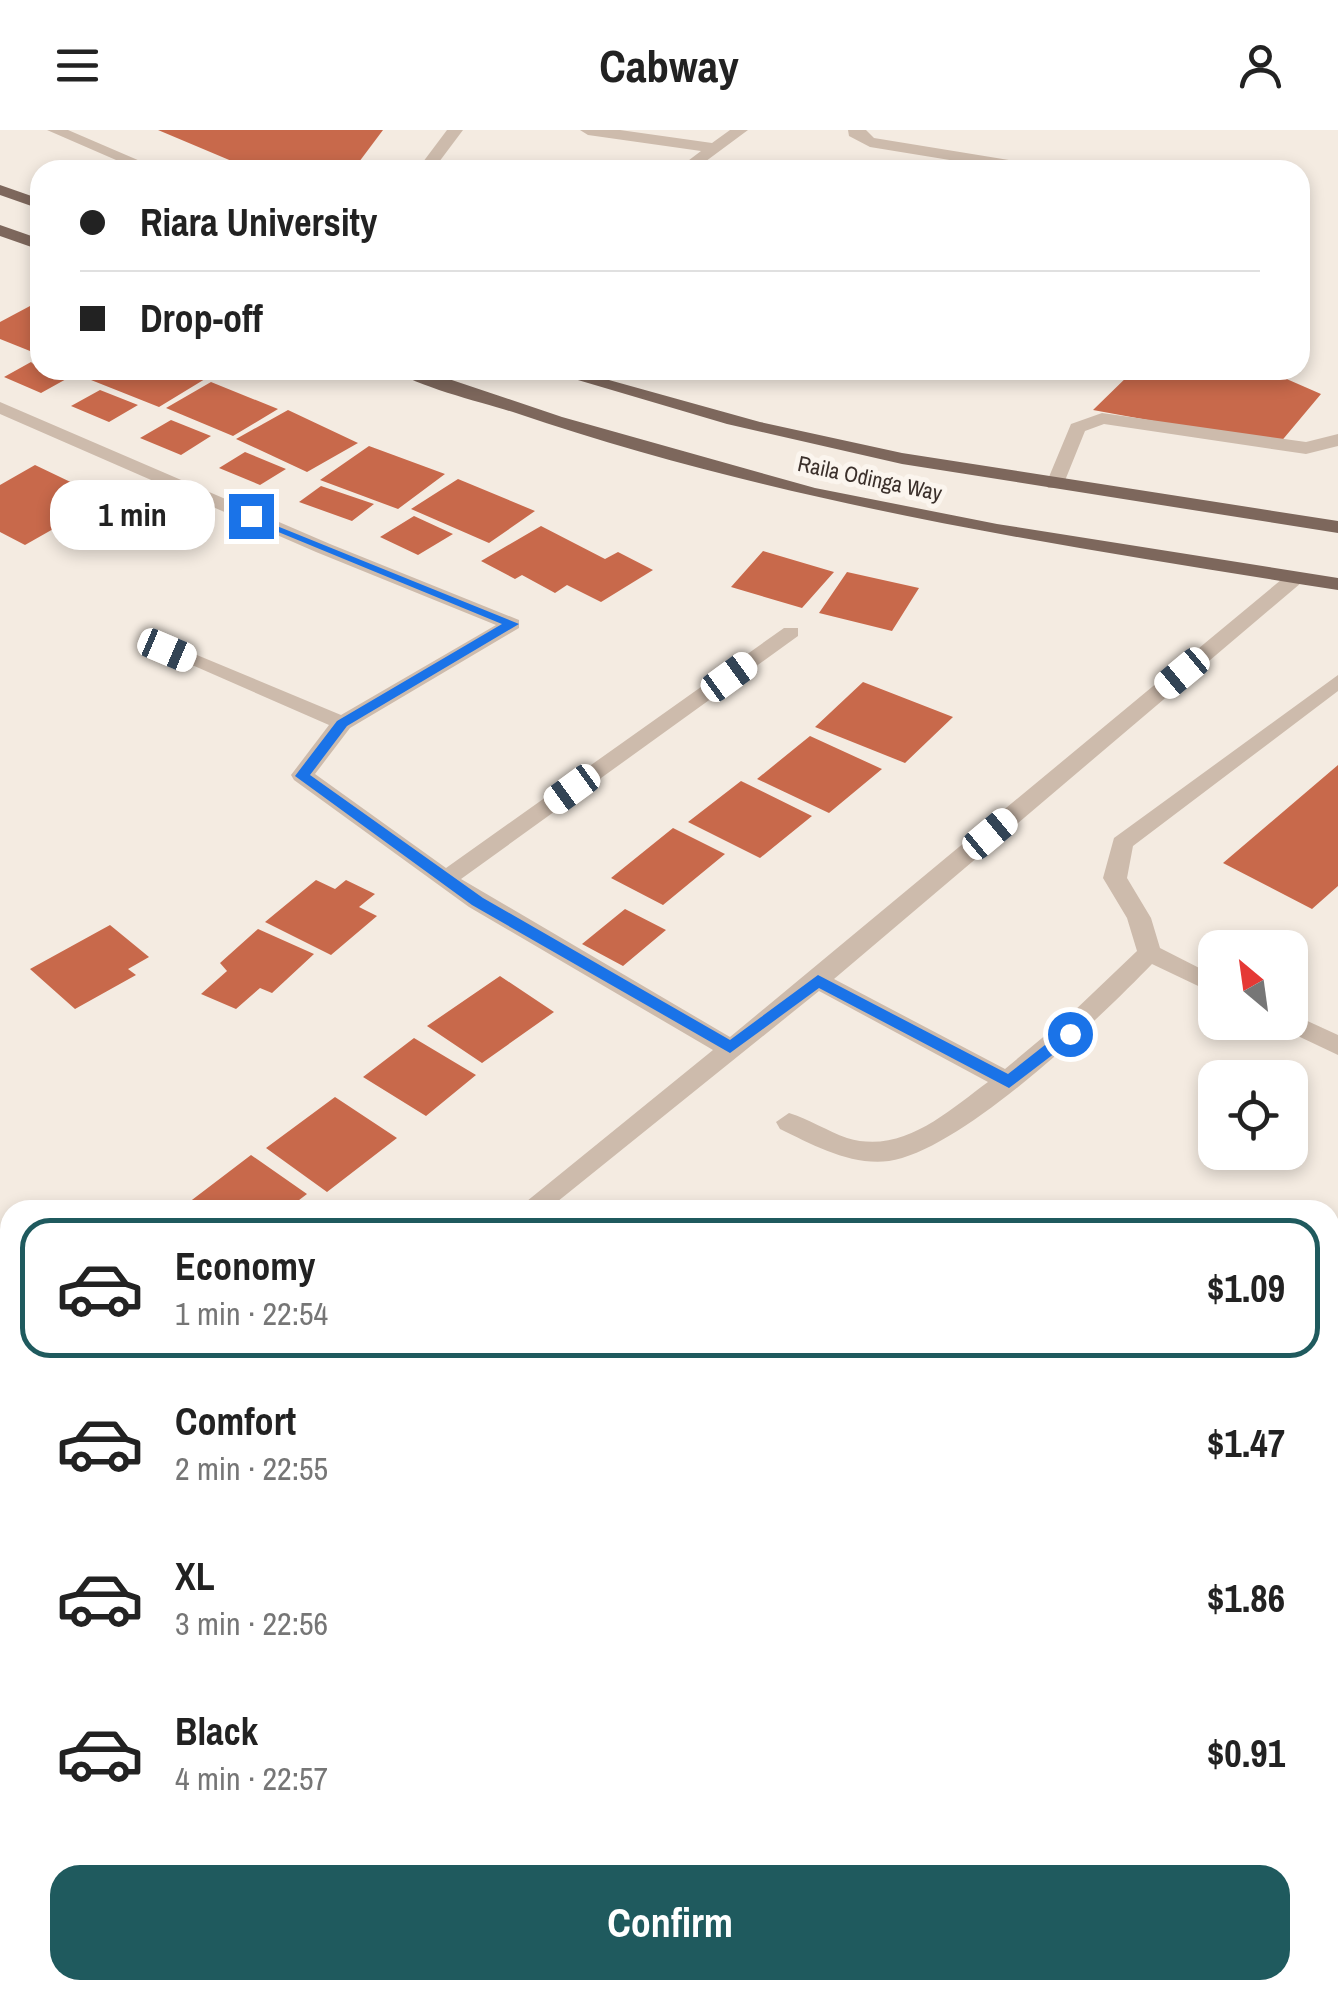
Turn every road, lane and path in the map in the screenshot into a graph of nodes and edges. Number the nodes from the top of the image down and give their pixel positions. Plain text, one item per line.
1 (55, 130) edge
2 (455, 130) edge
3 (588, 130) edge
4 (740, 130) edge
5 (858, 130) edge
6 (930, 130) edge
7 (714, 148) junction
8 (932, 152) junction
9 (128, 160) edge
10 (432, 160) edge
11 (698, 160) edge
12 (979, 160) edge
13 (0, 190) edge
14 (30, 200) edge
15 (0, 230) edge
16 (30, 240) edge
17 (434, 380) edge
18 (590, 380) edge
19 (0, 408) edge
20 (1338, 440) edge
21 (1055, 484) junction
22 (1338, 527) edge
23 (1294, 579) junction
24 (1338, 584) edge
25 (791, 632) dead end
26 (161, 647) dead end
27 (1338, 681) edge
28 (1338, 703) edge
29 (1303, 704) junction
30 (342, 724) junction
31 (447, 878) junction
32 (1149, 953) junction
33 (1198, 978) edge
34 (818, 980) junction
35 (1308, 1031) edge
36 (1338, 1046) edge
37 (730, 1048) junction
38 (1009, 1082) junction
39 (789, 1122) dead end
40 (541, 1200) edge

1 - 9 street
2 - 10 street
3 - 7 street
4 - 7 street
5 - 8 street
6 - 8 street
7 - 11 street
8 - 12 street
13 - 14 main road
15 - 16 main road
17 - 23 main road, Raila Odinga Way
18 - 21 main road, Raila Odinga Way
19 - 30 street
20 - 21 street
21 - 22 main road, Raila Odinga Way
23 - 24 main road, Raila Odinga Way
23 - 34 street
25 - 31 street
26 - 30 street
27 - 29 street
28 - 29 street
29 - 32 street
30 - 31 street
31 - 37 street
32 - 33 street
32 - 38 street
34 - 37 street
34 - 38 street
35 - 36 street
37 - 40 street
38 - 39 street

